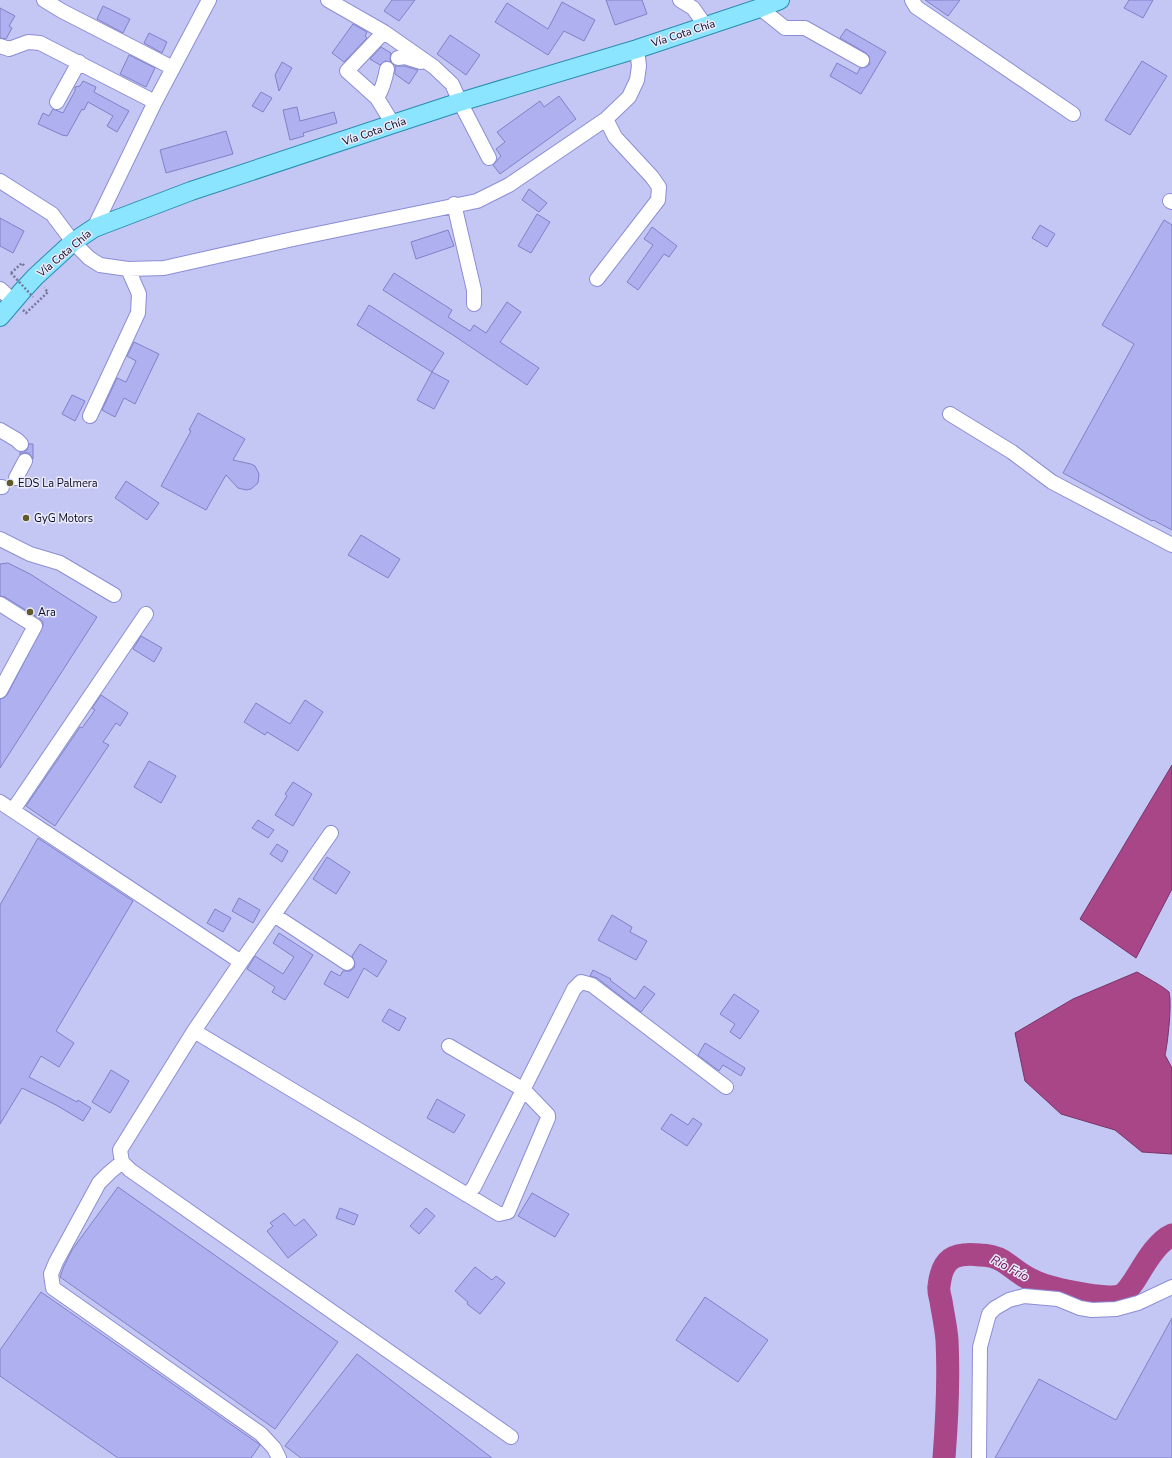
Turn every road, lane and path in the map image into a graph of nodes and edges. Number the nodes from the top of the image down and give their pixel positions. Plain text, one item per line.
1 (44, 0) edge
2 (209, 0) edge
3 (328, 0) edge
4 (680, 0) edge
5 (780, 0) edge
6 (912, 0) edge
7 (760, 8) junction
8 (705, 25) junction
9 (384, 32) junction
10 (0, 46) edge
11 (637, 49) junction
12 (398, 58) dead end
13 (862, 60) dead end
14 (79, 62) junction
15 (434, 67) junction
16 (173, 68) junction
17 (387, 69) dead end
18 (377, 98) junction
19 (57, 102) dead end
20 (155, 102) junction
21 (460, 102) junction
22 (1073, 114) dead end
23 (606, 119) junction
24 (393, 124) junction
25 (489, 158) dead end
26 (0, 181) edge
27 (454, 204) junction
28 (94, 228) junction
29 (73, 242) junction
30 (128, 269) junction
31 (11, 273) dead end
32 (597, 279) dead end
33 (0, 289) edge
34 (33, 297) dead end
35 (13, 301) junction
36 (474, 304) dead end
37 (0, 317) edge
38 (950, 414) dead end
39 (90, 416) dead end
40 (0, 430) edge
41 (21, 444) dead end
42 (25, 461) dead end
43 (16, 478) dead end
44 (0, 540) edge
45 (1172, 546) edge
46 (114, 595) dead end
47 (0, 604) edge
48 (146, 614) dead end
49 (0, 691) edge
50 (0, 802) edge
51 (13, 810) junction
52 (331, 833) dead end
53 (274, 915) junction
54 (241, 962) junction
55 (347, 963) dead end
56 (194, 1031) junction
57 (449, 1046) dead end
58 (726, 1087) dead end
59 (524, 1090) junction
60 (122, 1162) junction
61 (467, 1195) junction
62 (1172, 1287) edge
63 (511, 1437) dead end
64 (279, 1458) edge
65 (979, 1458) edge

1 - 16 street
2 - 16 street
3 - 9 street
4 - 8 street
5 - 7 main road, Vía Cota Chía
6 - 22 street
7 - 8 main road, Vía Cota Chía
7 - 13 street
8 - 11 main road, Vía Cota Chía
9 - 15 street
9 - 18 street
10 - 14 street
11 - 21 main road, Vía Cota Chía
11 - 23 street
12 - 15 street
14 - 19 street
14 - 20 street
15 - 21 street
16 - 20 street
17 - 18 street
18 - 24 street
20 - 28 street
21 - 24 main road, Vía Cota Chía
21 - 25 street
23 - 27 street
23 - 32 street
24 - 28 main road, Vía Cota Chía
26 - 29 street
27 - 30 street
27 - 36 street
28 - 29 main road, Vía Cota Chía
29 - 30 street
29 - 35 main road, Vía Cota Chía
30 - 39 street
31 - 34 path, bridge
33 - 35 street
35 - 37 main road, Vía Cota Chía
38 - 45 street
40 - 41 street
42 - 43 street
44 - 46 street
47 - 49 street
48 - 51 street
50 - 51 street
51 - 54 street
52 - 53 street
53 - 54 street
53 - 55 street
54 - 56 street
56 - 60 street
56 - 61 street
57 - 59 street
58 - 59 street
59 - 61 street
59 - 61 street
60 - 63 street
60 - 64 street
62 - 65 street

